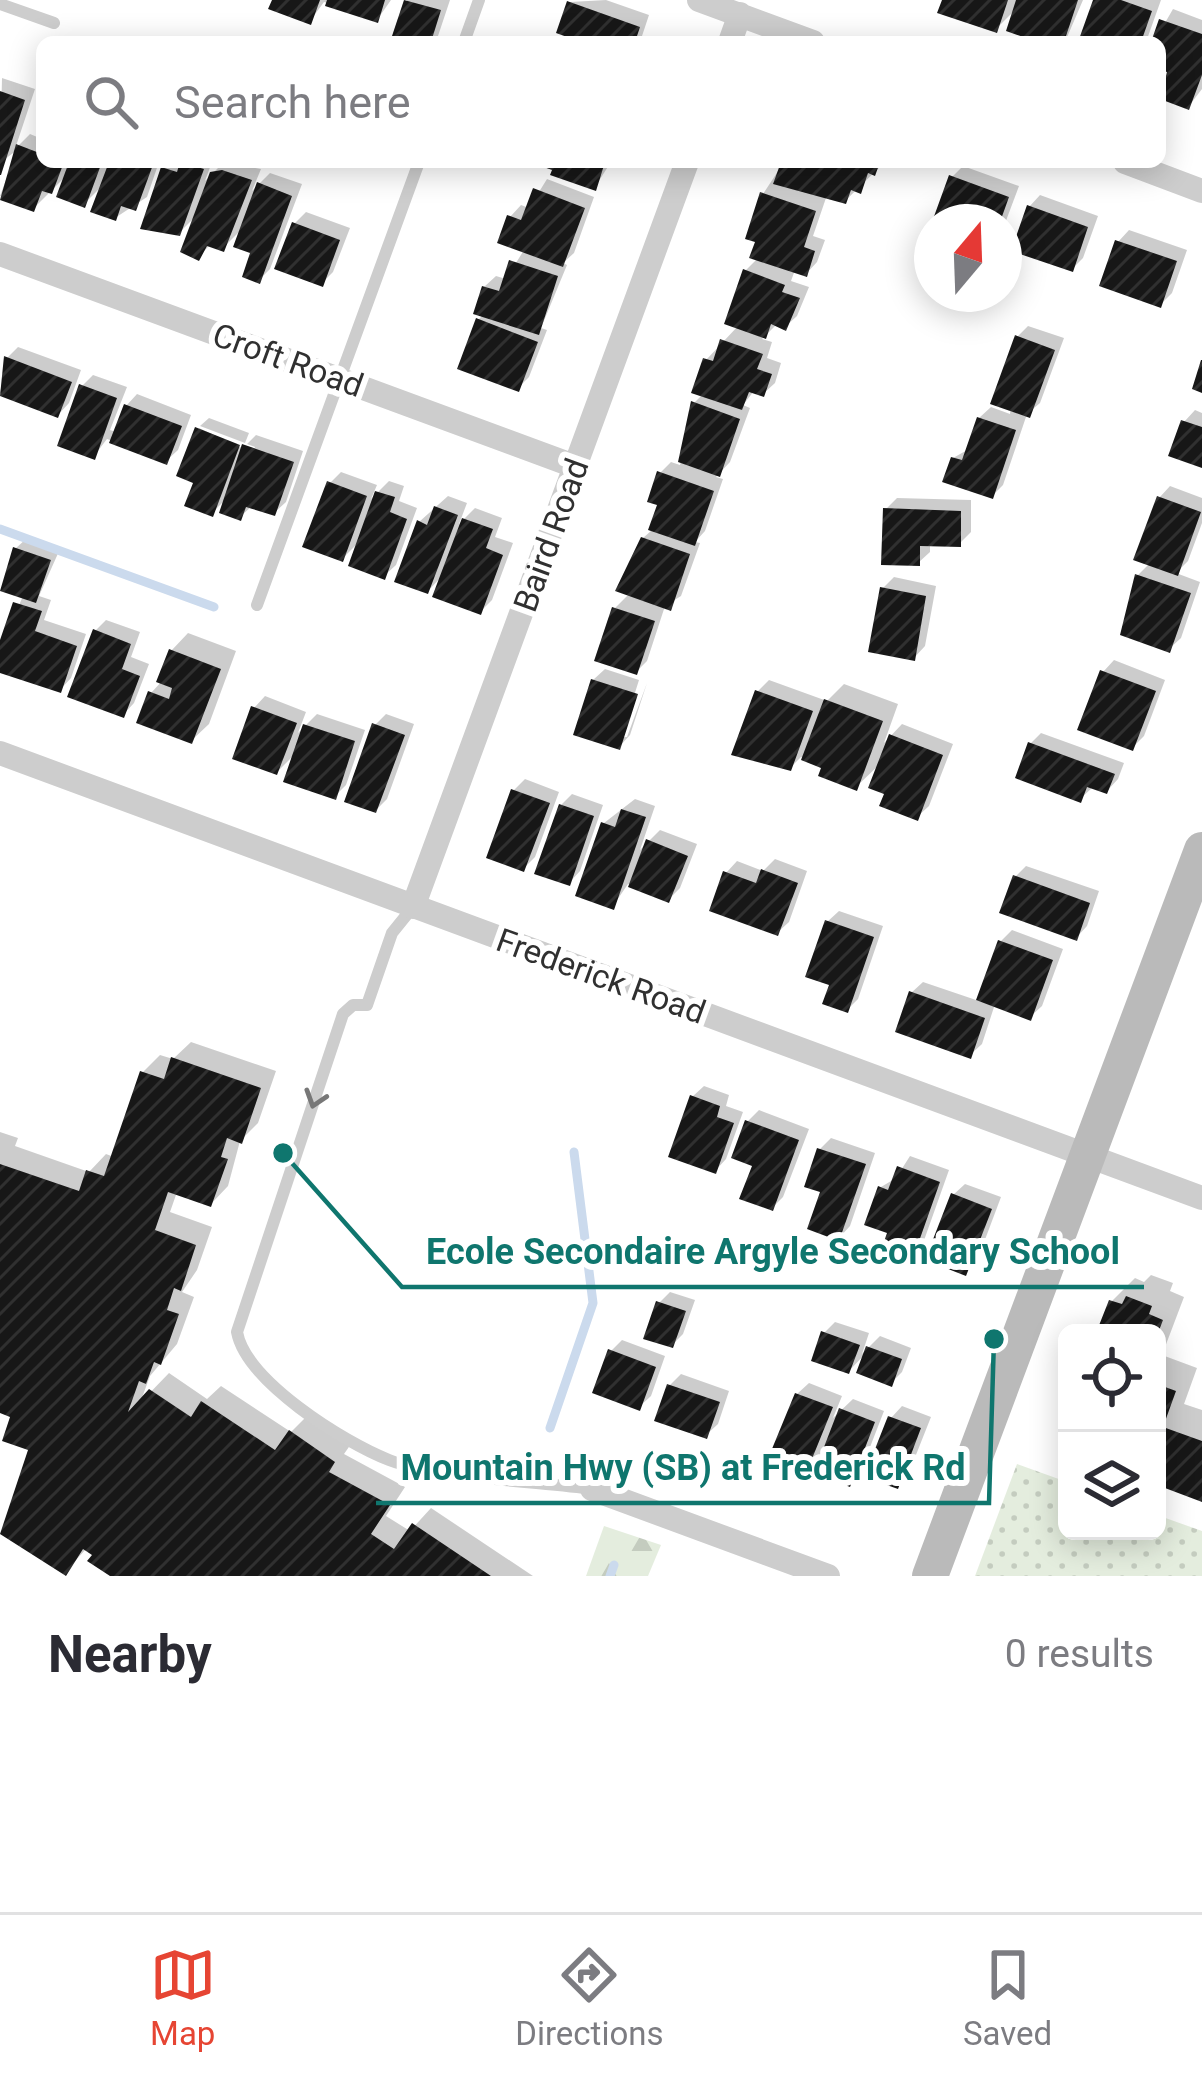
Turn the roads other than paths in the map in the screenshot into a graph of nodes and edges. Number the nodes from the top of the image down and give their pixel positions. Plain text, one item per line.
1 (479, 0) edge
2 (699, 0) edge
3 (0, 4) edge
4 (740, 14) junction
5 (54, 23) dead end
6 (466, 36) edge
7 (732, 36) edge
8 (797, 36) edge
9 (417, 168) edge
10 (685, 168) edge
11 (1141, 168) edge
12 (1202, 191) edge
13 (0, 254) edge
14 (338, 379) junction
15 (577, 467) junction
16 (257, 605) dead end
17 (0, 752) edge
18 (1202, 850) edge
19 (413, 907) junction
20 (1086, 1156) junction
21 (1202, 1198) edge
22 (592, 1489) joint
23 (828, 1576) edge
24 (930, 1576) edge

1 - 6 lane
2 - 4 street
3 - 5 lane
4 - 7 street
4 - 8 street
9 - 14 lane
10 - 15 street, Baird Road
11 - 12 street
13 - 14 street, Croft Road
14 - 15 street, Croft Road
14 - 16 lane
15 - 19 street, Baird Road
17 - 19 street, Frederick Road
18 - 20 street
19 - 20 street, Frederick Road
19 -> 22 lane
20 - 21 street, Frederick Road
20 - 24 street
22 - 23 street

